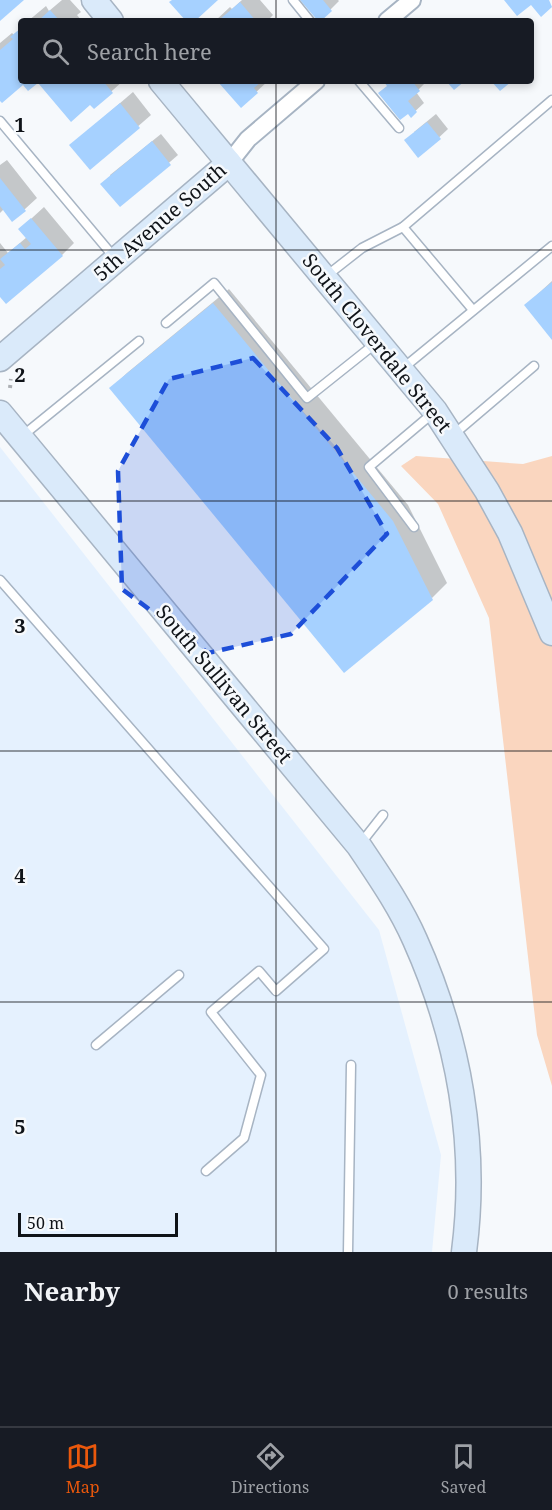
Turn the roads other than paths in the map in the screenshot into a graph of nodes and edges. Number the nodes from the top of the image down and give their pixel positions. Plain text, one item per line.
1 (94, 0) edge
2 (292, 0) edge
3 (412, 0) edge
4 (109, 18) edge
5 (307, 18) edge
6 (391, 18) edge
7 (163, 84) edge
8 (312, 84) edge
9 (362, 84) edge
10 (552, 100) edge
11 (0, 121) edge
12 (399, 128) dead end
13 (229, 164) junction
14 (403, 227) junction
15 (552, 246) edge
16 (116, 260) junction
17 (325, 277) junction
18 (473, 310) junction
19 (166, 323) dead end
20 (139, 341) dead end
21 (378, 341) junction
22 (0, 359) edge
23 (534, 366) dead end
24 (402, 369) junction
25 (435, 411) junction
26 (0, 413) edge
27 (452, 435) junction
28 (20, 437) junction
29 (414, 527) dead end
30 (0, 580) edge
31 (552, 633) edge
32 (382, 814) dead end
33 (359, 846) junction
34 (179, 975) dead end
35 (96, 1046) dead end
36 (351, 1065) dead end
37 (206, 1171) dead end
38 (348, 1252) edge
39 (464, 1252) edge

1 - 4 street
2 - 5 lane
3 - 6 street
7 - 13 street, South Cloverdale Street
8 - 13 street, 5th Avenue South
9 - 12 lane
10 - 14 lane
11 - 16 lane
13 - 16 street, 5th Avenue South
13 - 17 street, South Cloverdale Street
14 - 17 lane
14 - 18 lane
15 - 18 lane
16 - 22 street, 5th Avenue South
17 - 21 street, South Cloverdale Street
18 - 24 lane
19 - 21 lane
20 - 28 lane
21 - 24 street, South Cloverdale Street
23 - 27 lane
24 - 25 street, South Cloverdale Street
25 - 27 street, South Cloverdale Street
25 - 29 lane
26 - 28 street, South Sullivan Street
27 - 31 street, South Cloverdale Street
28 - 33 street, South Sullivan Street
30 - 37 lane
32 - 33 lane
33 - 39 street, South Sullivan Street
34 - 35 lane
36 - 38 lane

